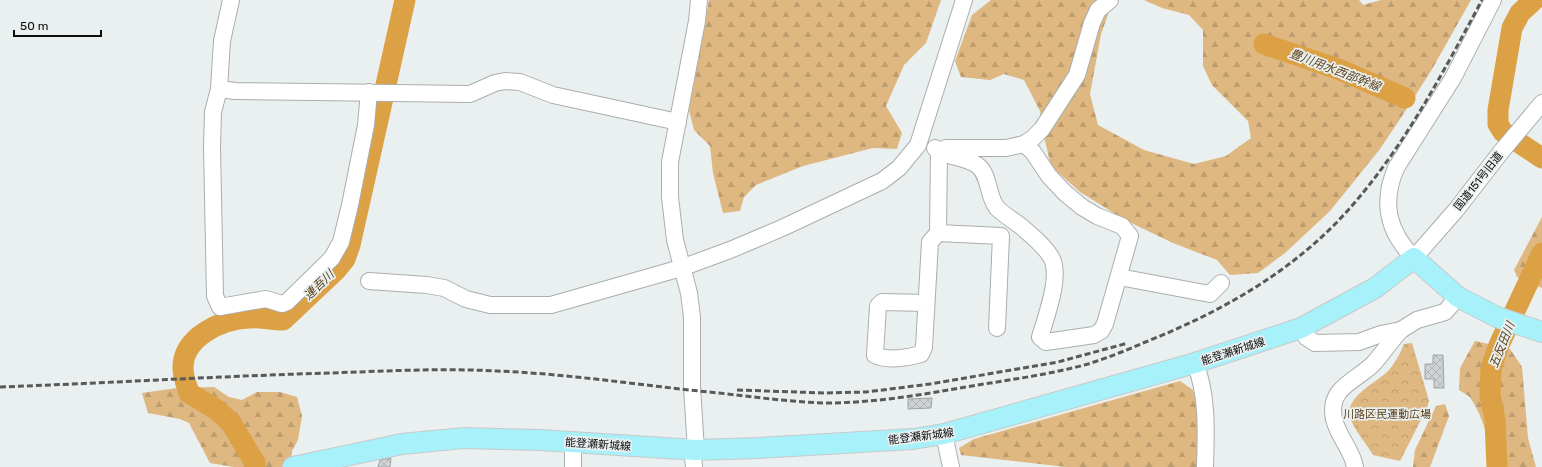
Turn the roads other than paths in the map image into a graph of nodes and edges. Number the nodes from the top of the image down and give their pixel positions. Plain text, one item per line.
1 (231, 0) edge
2 (699, 0) edge
3 (964, 0) edge
4 (1110, 0) edge
5 (1493, 0) edge
6 (220, 89) junction
7 (372, 92) junction
8 (1542, 104) edge
9 (678, 122) junction
10 (1024, 144) junction
11 (918, 145) junction
12 (937, 149) junction
13 (938, 233) junction
14 (1414, 258) junction
15 (681, 268) junction
16 (1119, 277) junction
17 (369, 281) dead end
18 (1221, 283) dead end
19 (1458, 297) junction
20 (926, 303) dead end
21 (997, 328) dead end
22 (1301, 328) junction
23 (1533, 329) edge
24 (1401, 330) junction
25 (1195, 363) junction
26 (944, 434) junction
27 (573, 442) junction
28 (695, 458) edge
29 (338, 462) edge
30 (293, 467) edge
31 (573, 467) edge
32 (951, 467) edge
33 (1205, 467) edge
34 (1355, 467) edge

1 - 6 street
2 - 9 street
3 - 11 street
4 - 10 street
5 - 14 street
6 - 7 street
6 - 7 street
7 - 9 street
8 - 14 street, 国道151号旧道
9 - 15 street
10 - 12 street
10 - 16 street
11 - 12 street
11 - 15 street
12 - 13 street
12 - 16 street
13 - 20 street
13 - 21 street
14 - 19 main road
14 - 22 main road, 能登瀬新城線
15 - 17 street
15 - 28 street
16 - 18 street
19 - 23 main road
19 - 24 street
22 - 24 street
22 - 25 main road, 能登瀬新城線
24 - 34 street
25 - 26 main road, 能登瀬新城線
25 - 33 street
26 - 28 main road, 能登瀬新城線
26 - 32 street
27 - 28 main road, 能登瀬新城線
27 - 29 main road, 能登瀬新城線
27 - 31 street
29 - 30 main road, 能登瀬新城線

